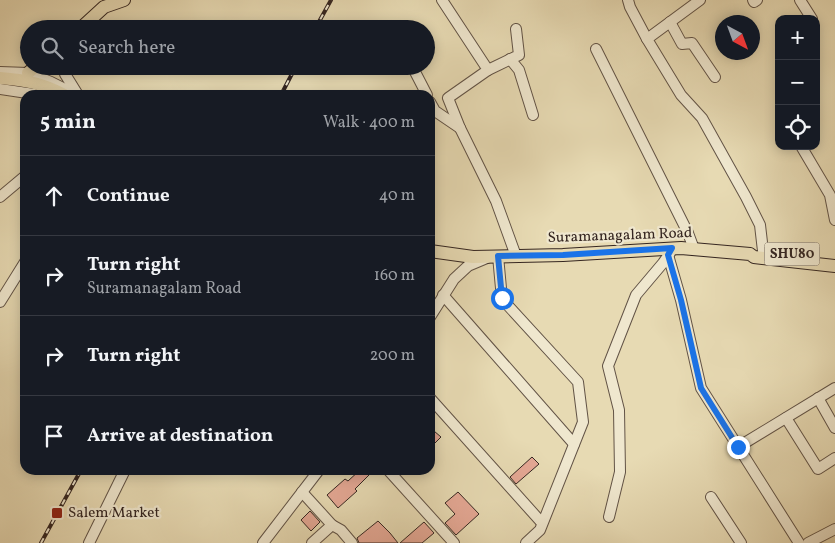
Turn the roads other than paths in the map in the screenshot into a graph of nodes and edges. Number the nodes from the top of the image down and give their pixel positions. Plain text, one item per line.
1 (124, 0) edge
2 (442, 0) edge
3 (628, 0) edge
4 (700, 0) edge
5 (753, 0) edge
6 (757, 0) edge
7 (800, 0) edge
8 (809, 15) edge
9 (90, 20) edge
10 (670, 22) junction
11 (516, 29) dead end
12 (647, 39) junction
13 (596, 49) dead end
14 (510, 59) junction
15 (488, 70) junction
16 (20, 71) edge
17 (0, 72) edge
18 (40, 75) edge
19 (66, 75) edge
20 (417, 75) edge
21 (715, 77) dead end
22 (0, 78) edge
23 (0, 84) edge
24 (0, 89) edge
25 (40, 90) edge
26 (54, 90) edge
27 (68, 90) edge
28 (75, 90) edge
29 (424, 90) edge
30 (20, 92) edge
31 (435, 111) edge
32 (533, 115) dead end
33 (460, 128) junction
34 (804, 150) edge
35 (20, 180) edge
36 (0, 197) edge
37 (835, 220) edge
38 (435, 245) edge
39 (694, 249) junction
40 (435, 250) edge
41 (763, 251) junction
42 (670, 252) junction
43 (474, 254) junction
44 (750, 254) junction
45 (495, 256) junction
46 (516, 256) junction
47 (835, 258) edge
48 (835, 266) edge
49 (20, 270) edge
50 (443, 295) junction
51 (0, 302) edge
52 (435, 309) edge
53 (835, 388) edge
54 (818, 398) junction
55 (435, 404) edge
56 (786, 418) junction
57 (835, 428) edge
58 (574, 444) junction
59 (738, 447) junction
60 (835, 458) edge
61 (123, 475) edge
62 (315, 475) edge
63 (393, 475) edge
64 (302, 492) junction
65 (711, 498) dead end
66 (609, 517) dead end
67 (542, 523) junction
68 (332, 524) junction
69 (835, 529) edge
70 (89, 543) edge
71 (263, 543) edge
72 (312, 543) edge
73 (352, 543) edge
74 (454, 543) edge
75 (526, 543) edge
76 (741, 543) edge
77 (799, 543) edge
78 (808, 543) edge

1 - 9 main road
2 - 15 street
3 - 12 street
4 - 10 street
5 - 6 street
7 - 8 street
10 - 12 street
10 - 21 street
11 - 14 street
12 - 41 street
13 - 39 street
14 - 15 street
14 - 32 street
15 - 33 street
16 - 17 street
18 - 27 street
19 - 28 street
20 - 29 street
22 - 26 main road
23 - 25 main road
24 - 30 street
31 - 33 street
33 - 46 street
34 - 37 street
35 - 36 street
38 - 43 main road, SHU80
39 - 42 main road, Suramanagalam Road / SHU80
39 - 44 main road, Suramanagalam Road / SHU80
40 - 43 main road, SHU80
41 - 44 main road, Suramanagalam Road / SHU80
41 - 47 main road, Suramanagalam Road / SHU80
42 - 46 main road, Suramanagalam Road / SHU80
42 - 59 street
42 - 66 street
43 - 45 main road, SHU80
44 - 48 main road, Suramanagalam Road / SHU80
45 - 46 main road, Suramanagalam Road / SHU80
45 - 50 street
45 - 58 street
49 - 51 street
50 - 52 street
50 - 58 street
53 - 54 street
54 - 56 street
54 - 57 street
55 - 67 street
56 - 59 street
56 - 60 street
58 - 67 street
59 - 77 street
61 - 70 street
62 - 64 street
63 - 74 street
64 - 68 street
64 - 71 street
65 - 76 street
67 - 75 street
68 - 72 street
68 - 73 street
69 - 78 street

